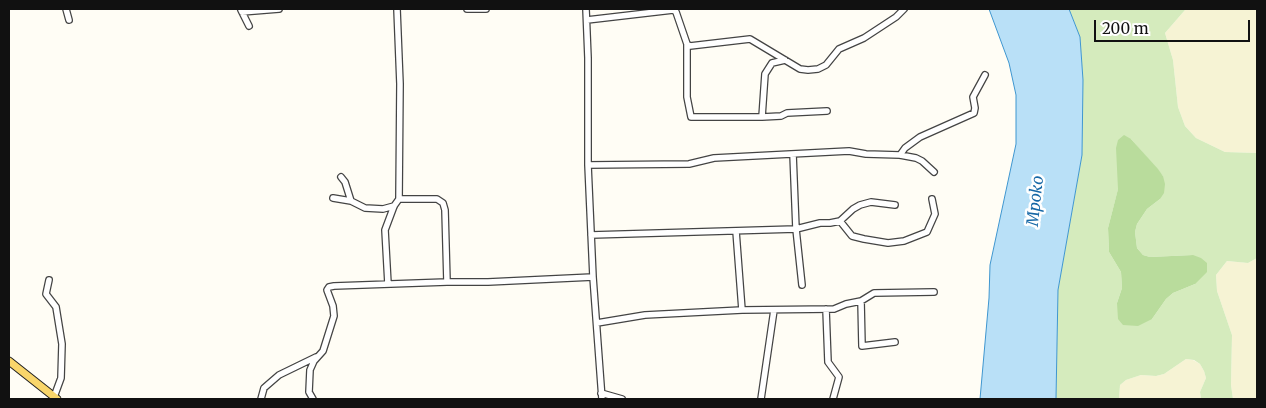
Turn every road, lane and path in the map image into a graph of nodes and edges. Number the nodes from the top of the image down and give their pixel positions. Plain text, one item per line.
1 (66, 9) edge
2 (279, 9) edge
3 (398, 9) edge
4 (467, 9) edge
5 (486, 9) edge
6 (586, 9) edge
7 (904, 9) edge
8 (242, 10) edge
9 (673, 10) edge
10 (69, 20) dead end
11 (587, 20) junction
12 (249, 26) dead end
13 (686, 44) junction
14 (785, 60) junction
15 (985, 75) dead end
16 (827, 111) dead end
17 (762, 117) junction
18 (793, 154) junction
19 (900, 154) junction
20 (588, 165) junction
21 (934, 172) dead end
22 (341, 177) dead end
23 (333, 198) dead end
24 (399, 199) junction
25 (932, 199) dead end
26 (351, 201) junction
27 (895, 205) dead end
28 (394, 206) junction
29 (840, 221) junction
30 (796, 229) junction
31 (736, 231) junction
32 (591, 235) junction
33 (593, 277) junction
34 (49, 280) dead end
35 (447, 282) junction
36 (388, 284) junction
37 (802, 285) dead end
38 (934, 292) dead end
39 (861, 301) junction
40 (826, 309) junction
41 (742, 310) junction
42 (774, 310) junction
43 (597, 323) junction
44 (895, 342) dead end
45 (321, 355) junction
46 (9, 362) edge
47 (602, 396) edge
48 (55, 398) edge
49 (261, 399) edge
50 (313, 399) edge
51 (622, 399) edge
52 (761, 399) edge
53 (833, 399) edge

1 - 10 street
2 - 8 street
3 - 24 street
4 - 5 street
6 - 11 street
7 - 14 street
8 - 12 street
9 - 11 street
9 - 13 street
11 - 20 street
13 - 14 street
13 - 17 street
14 - 17 street
15 - 19 street
16 - 17 street
18 - 19 street
18 - 20 street
18 - 30 street
19 - 21 street
20 - 32 street
22 - 26 street
23 - 26 street
24 - 28 street
24 - 35 street
25 - 29 street
26 - 28 street
27 - 29 street
28 - 36 street
29 - 30 street
30 - 31 street
30 - 37 street
31 - 32 street
31 - 41 street
32 - 33 street
33 - 35 street
33 - 43 street
34 - 48 street
35 - 36 street
36 - 45 street
38 - 39 street
39 - 40 street
39 - 44 street
40 - 42 street
40 - 53 street
41 - 42 street
41 - 43 street
42 - 52 street
43 - 47 street
45 - 49 street
45 - 50 street
46 - 48 main road
47 - 51 street

